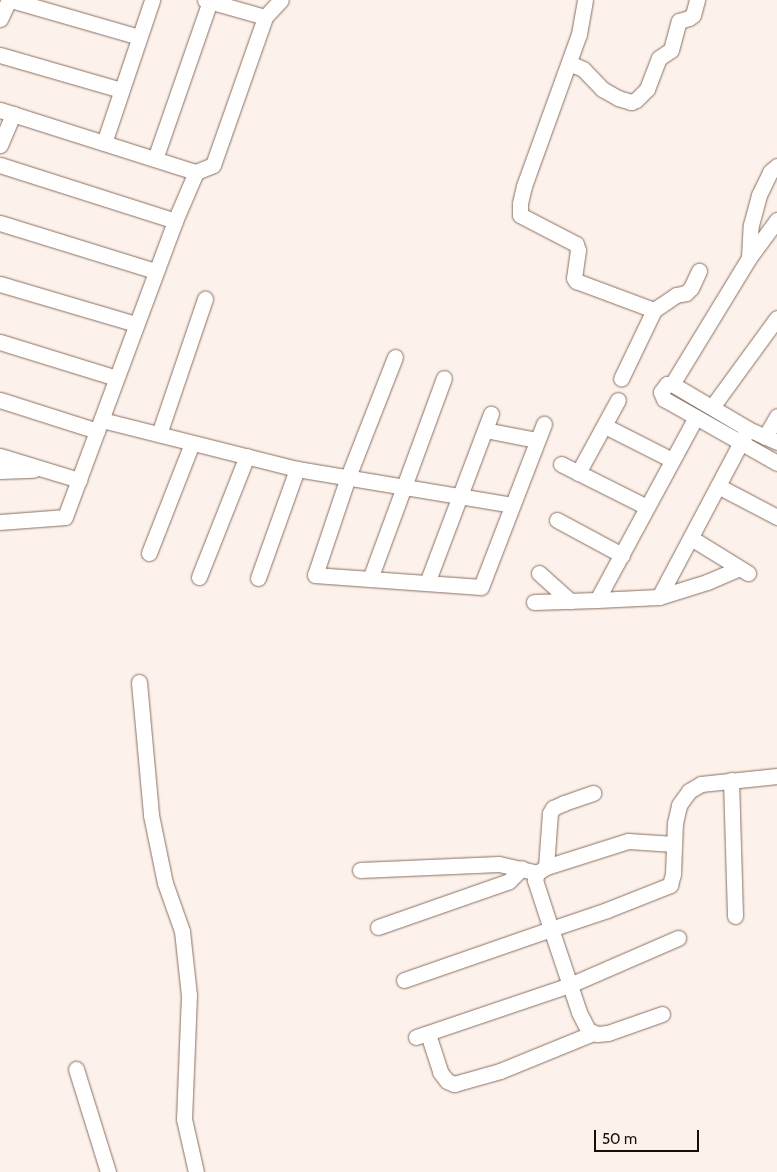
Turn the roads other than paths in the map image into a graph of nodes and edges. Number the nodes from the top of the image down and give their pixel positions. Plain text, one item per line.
1 (10, 0) edge
2 (152, 0) edge
3 (281, 0) edge
4 (585, 0) edge
5 (697, 0) edge
6 (207, 1) edge
7 (265, 17) junction
8 (0, 18) edge
9 (139, 37) junction
10 (0, 55) edge
11 (569, 63) junction
12 (121, 90) junction
13 (7, 112) edge
14 (104, 143) junction
15 (0, 144) edge
16 (155, 159) junction
17 (0, 165) edge
18 (777, 166) edge
19 (196, 172) junction
20 (777, 220) edge
21 (175, 221) junction
22 (0, 223) edge
23 (749, 258) junction
24 (155, 271) junction
25 (699, 271) dead end
26 (0, 284) edge
27 (205, 299) dead end
28 (654, 310) junction
29 (777, 318) edge
30 (136, 324) junction
31 (0, 342) edge
32 (395, 356) dead end
33 (116, 378) junction
34 (444, 378) dead end
35 (621, 380) dead end
36 (672, 384) junction
37 (0, 400) edge
38 (618, 400) dead end
39 (712, 407) junction
40 (490, 414) dead end
41 (777, 416) edge
42 (696, 417) junction
43 (544, 424) dead end
44 (100, 425) junction
45 (605, 426) junction
46 (484, 430) junction
47 (159, 434) junction
48 (744, 435) junction
49 (771, 439) edge
50 (537, 440) junction
51 (192, 442) junction
52 (0, 456) edge
53 (247, 456) junction
54 (672, 460) junction
55 (777, 463) edge
56 (561, 464) dead end
57 (45, 469) junction
58 (297, 469) junction
59 (0, 471) edge
60 (578, 474) junction
61 (348, 477) junction
62 (79, 480) junction
63 (718, 486) junction
64 (404, 487) junction
65 (460, 496) junction
66 (512, 505) junction
67 (647, 507) junction
68 (777, 517) edge
69 (557, 520) dead end
70 (0, 522) edge
71 (691, 538) junction
72 (148, 553) dead end
73 (622, 554) junction
74 (539, 573) dead end
75 (199, 577) dead end
76 (258, 578) dead end
77 (370, 579) junction
78 (427, 583) junction
79 (659, 597) junction
80 (597, 600) junction
81 (570, 601) junction
82 (534, 602) dead end
83 (140, 682) dead end
84 (777, 776) edge
85 (731, 780) junction
86 (593, 793) dead end
87 (674, 844) junction
88 (522, 868) junction
89 (360, 870) dead end
90 (542, 870) junction
91 (735, 916) dead end
92 (378, 927) dead end
93 (551, 929) junction
94 (678, 938) dead end
95 (404, 980) dead end
96 (570, 985) junction
97 (662, 1014) dead end
98 (593, 1033) junction
99 (76, 1069) dead end
100 (108, 1172) edge
101 (196, 1172) edge

1 - 8 street
1 - 9 street
2 - 9 street
3 - 7 street
4 - 11 street
5 - 11 street
6 - 7 street
6 - 16 street
7 - 19 street
9 - 12 street
10 - 12 street
11 - 28 street
12 - 14 street
13 - 14 street
13 - 15 street
14 - 16 street
16 - 19 street
17 - 21 street
18 - 23 street
19 - 21 street
20 - 23 street
21 - 24 street
22 - 24 street
23 - 36 street
24 - 30 street
25 - 28 street
26 - 30 street
27 - 47 street
28 - 35 street
29 - 39 street
30 - 33 street
31 - 33 street
32 - 61 street
33 - 44 street
34 - 64 street
36 - 39 street
36 - 42 street
37 - 44 street
38 - 45 street
39 - 48 street
40 - 46 street
41 - 49 street
42 - 48 street
42 - 54 street
43 - 50 street
44 - 47 street
44 - 62 street
45 - 54 street
45 - 60 street
46 - 50 street
46 - 65 street
47 - 51 street
48 - 49 street
48 - 55 street
48 - 63 street
50 - 66 street
51 - 53 street
51 - 72 street
52 - 57 street
53 - 58 street
53 - 75 street
54 - 67 street
56 - 60 street
57 - 59 street
57 - 62 street
58 - 61 street
58 - 76 street
60 - 67 street
61 - 64 street
61 - 77 street
62 - 70 street
63 - 68 street
63 - 71 street
64 - 65 street
64 - 77 street
65 - 66 street
65 - 78 street
66 - 78 street
67 - 73 street
69 - 73 street
71 - 79 street
71 - 79 street
73 - 80 street
74 - 81 street
77 - 78 street
79 - 80 street
80 - 81 street
81 - 82 street
83 - 101 street
84 - 85 street
85 - 87 street
85 - 91 street
86 - 90 street
87 - 90 street
87 - 93 street
88 - 89 street
88 - 90 street
88 - 92 street
90 - 93 street
93 - 95 street
93 - 96 street
94 - 96 street
96 - 98 street
96 - 98 street
97 - 98 street
99 - 100 street

